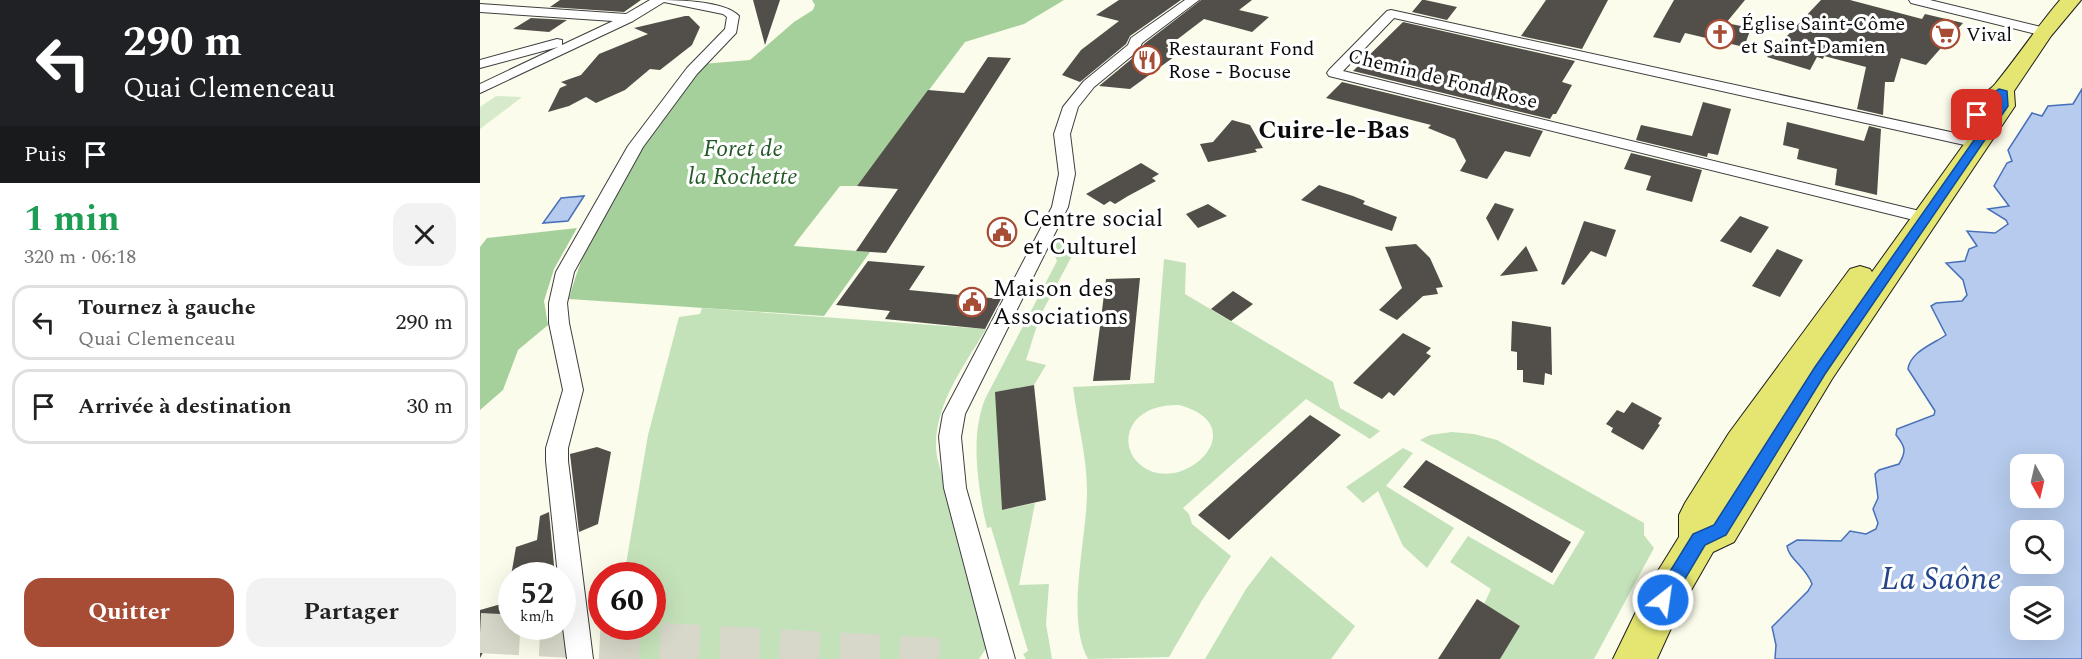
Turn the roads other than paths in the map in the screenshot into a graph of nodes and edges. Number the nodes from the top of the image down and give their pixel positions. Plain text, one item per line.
1 (659, 0) edge
2 (669, 0) edge
3 (1193, 0) edge
4 (1915, 0) edge
5 (2071, 0) edge
6 (480, 8) edge
7 (629, 18) junction
8 (597, 32) junction
9 (2044, 32) junction
10 (480, 64) edge
11 (480, 89) edge
12 (1968, 141) junction
13 (1916, 216) junction
14 (580, 659) edge
15 (1002, 659) edge
16 (1635, 659) edge

1 - 7 street
2 - 14 street
3 - 15 street
4 - 9 street
5 - 9 main road
6 - 7 street
7 - 8 street
8 - 10 street
8 - 11 street
9 - 12 main road
12 - 13 main road
12 - 13 street, Chemin de Fond Rose
13 - 16 main road

